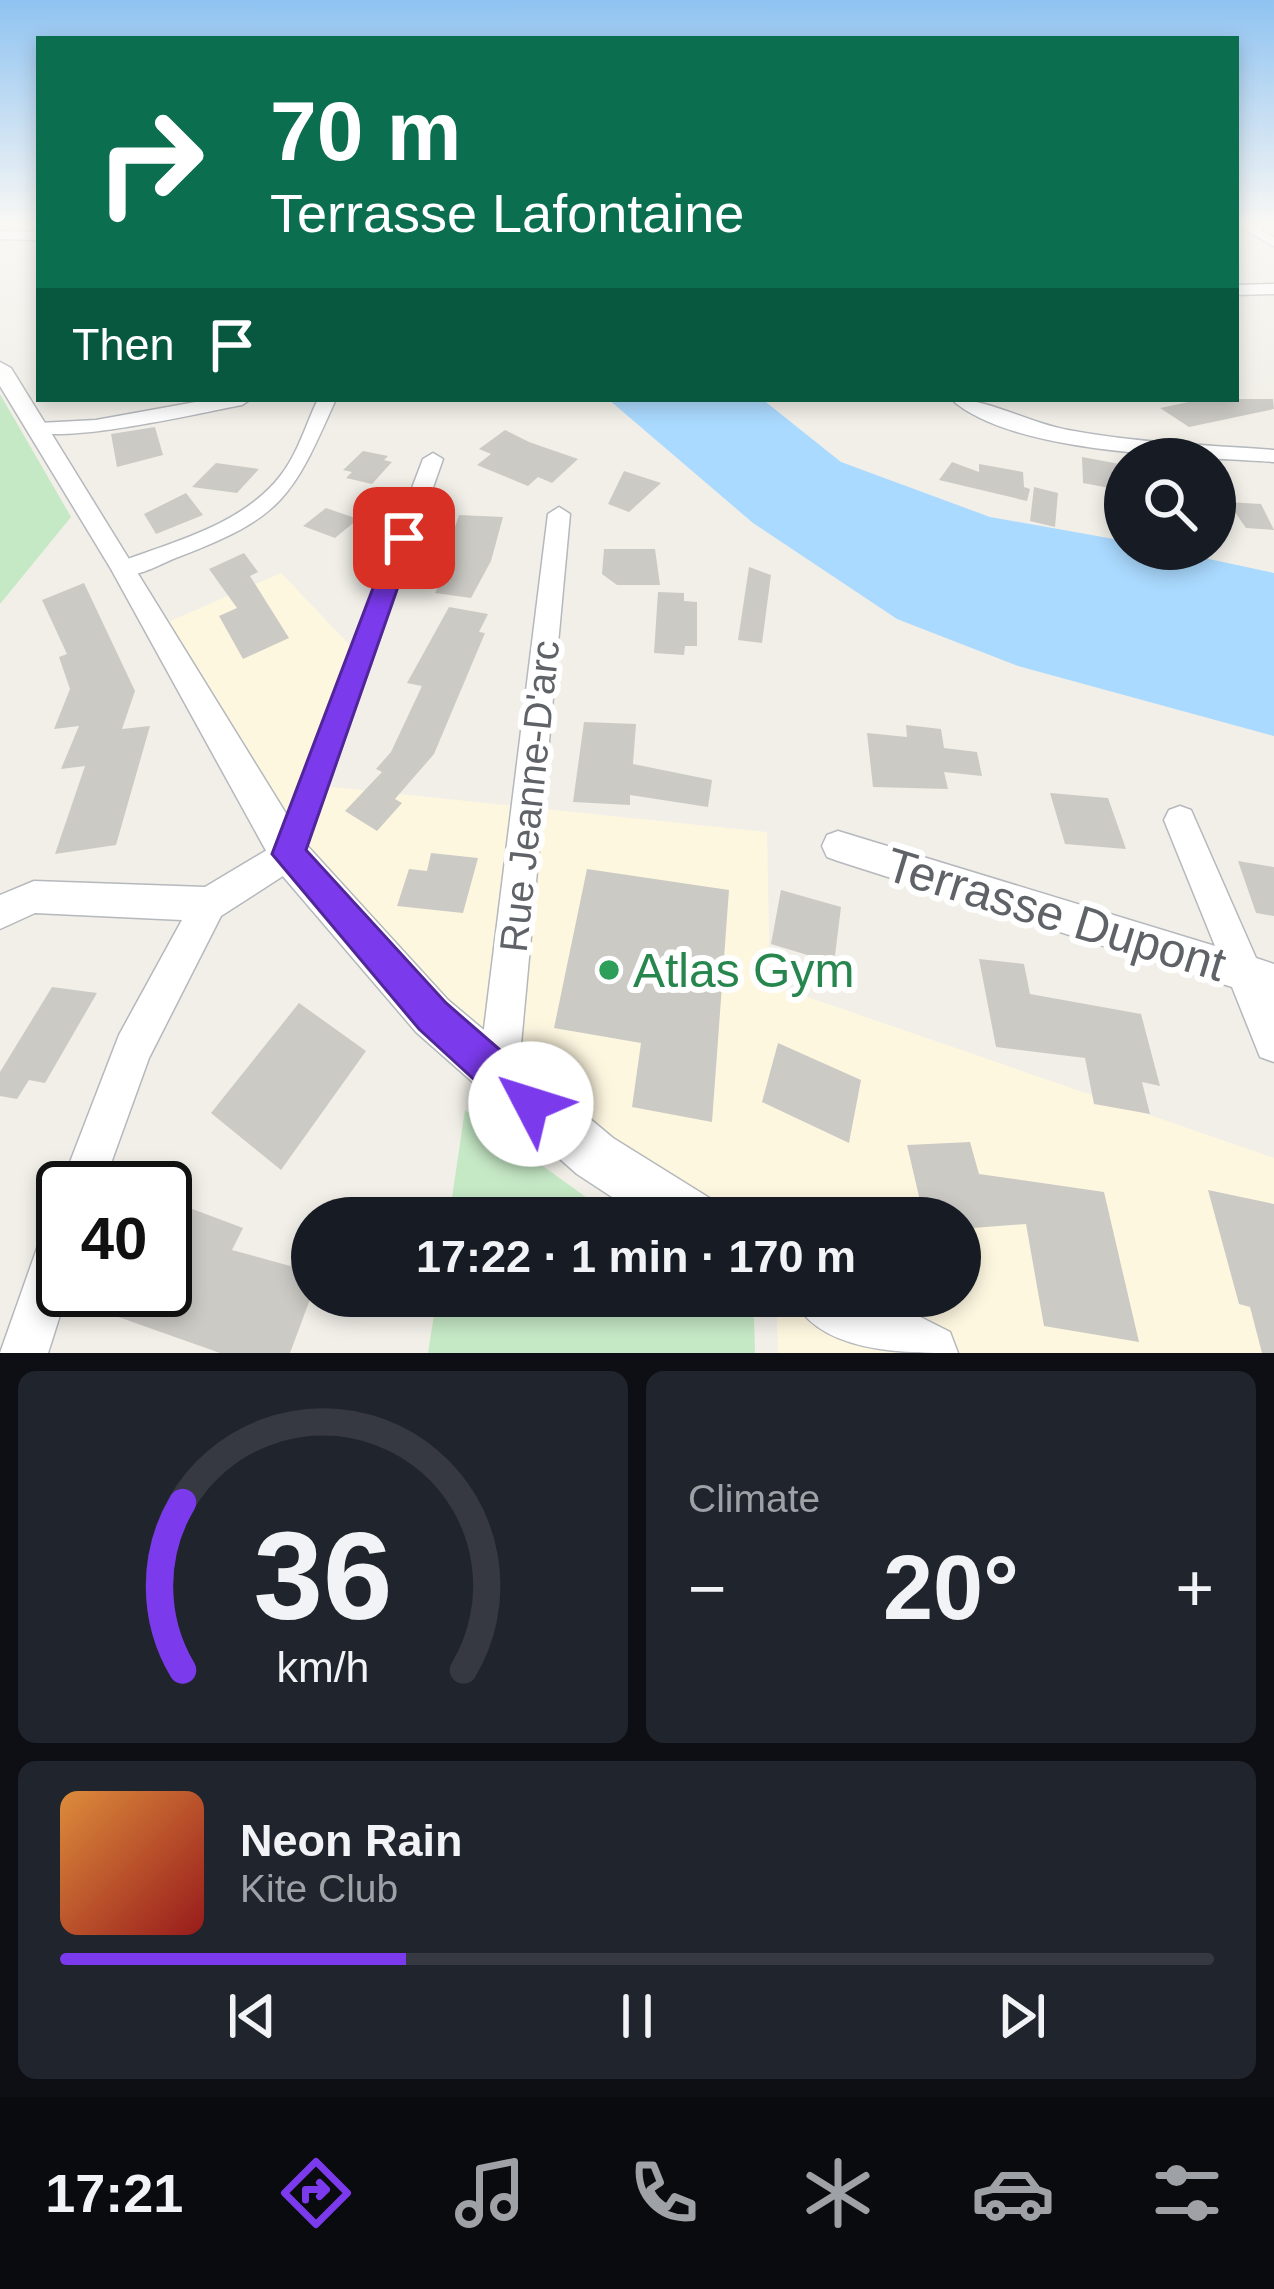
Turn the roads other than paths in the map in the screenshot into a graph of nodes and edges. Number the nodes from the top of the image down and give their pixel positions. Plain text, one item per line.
1 (1274, 289) edge
2 (1239, 290) edge
3 (0, 368) edge
4 (226, 402) edge
5 (326, 402) edge
6 (966, 402) edge
7 (46, 441) junction
8 (1274, 456) edge
9 (433, 459) dead end
10 (559, 514) dead end
11 (125, 569) junction
12 (1180, 820) dead end
13 (838, 846) dead end
14 (289, 854) junction
15 (209, 904) junction
16 (0, 912) edge
17 (1259, 978) edge
18 (1274, 1043) edge
19 (498, 1077) junction
20 (91, 1161) edge
21 (659, 1197) edge
22 (36, 1317) edge
23 (860, 1317) edge
24 (24, 1353) edge
25 (929, 1353) edge

1 - 2 street
3 - 7 street
4 - 7 street
5 - 11 street
6 - 8 street
7 - 11 street
9 - 14 street
10 - 19 street, Rue Jeanne-D'arc
11 - 14 street
12 - 17 street
13 - 17 street, Terrasse Dupont
14 - 15 street
14 - 19 street
15 - 16 street
15 - 20 street
17 - 18 street
19 - 21 street
22 - 24 street
23 - 25 street

